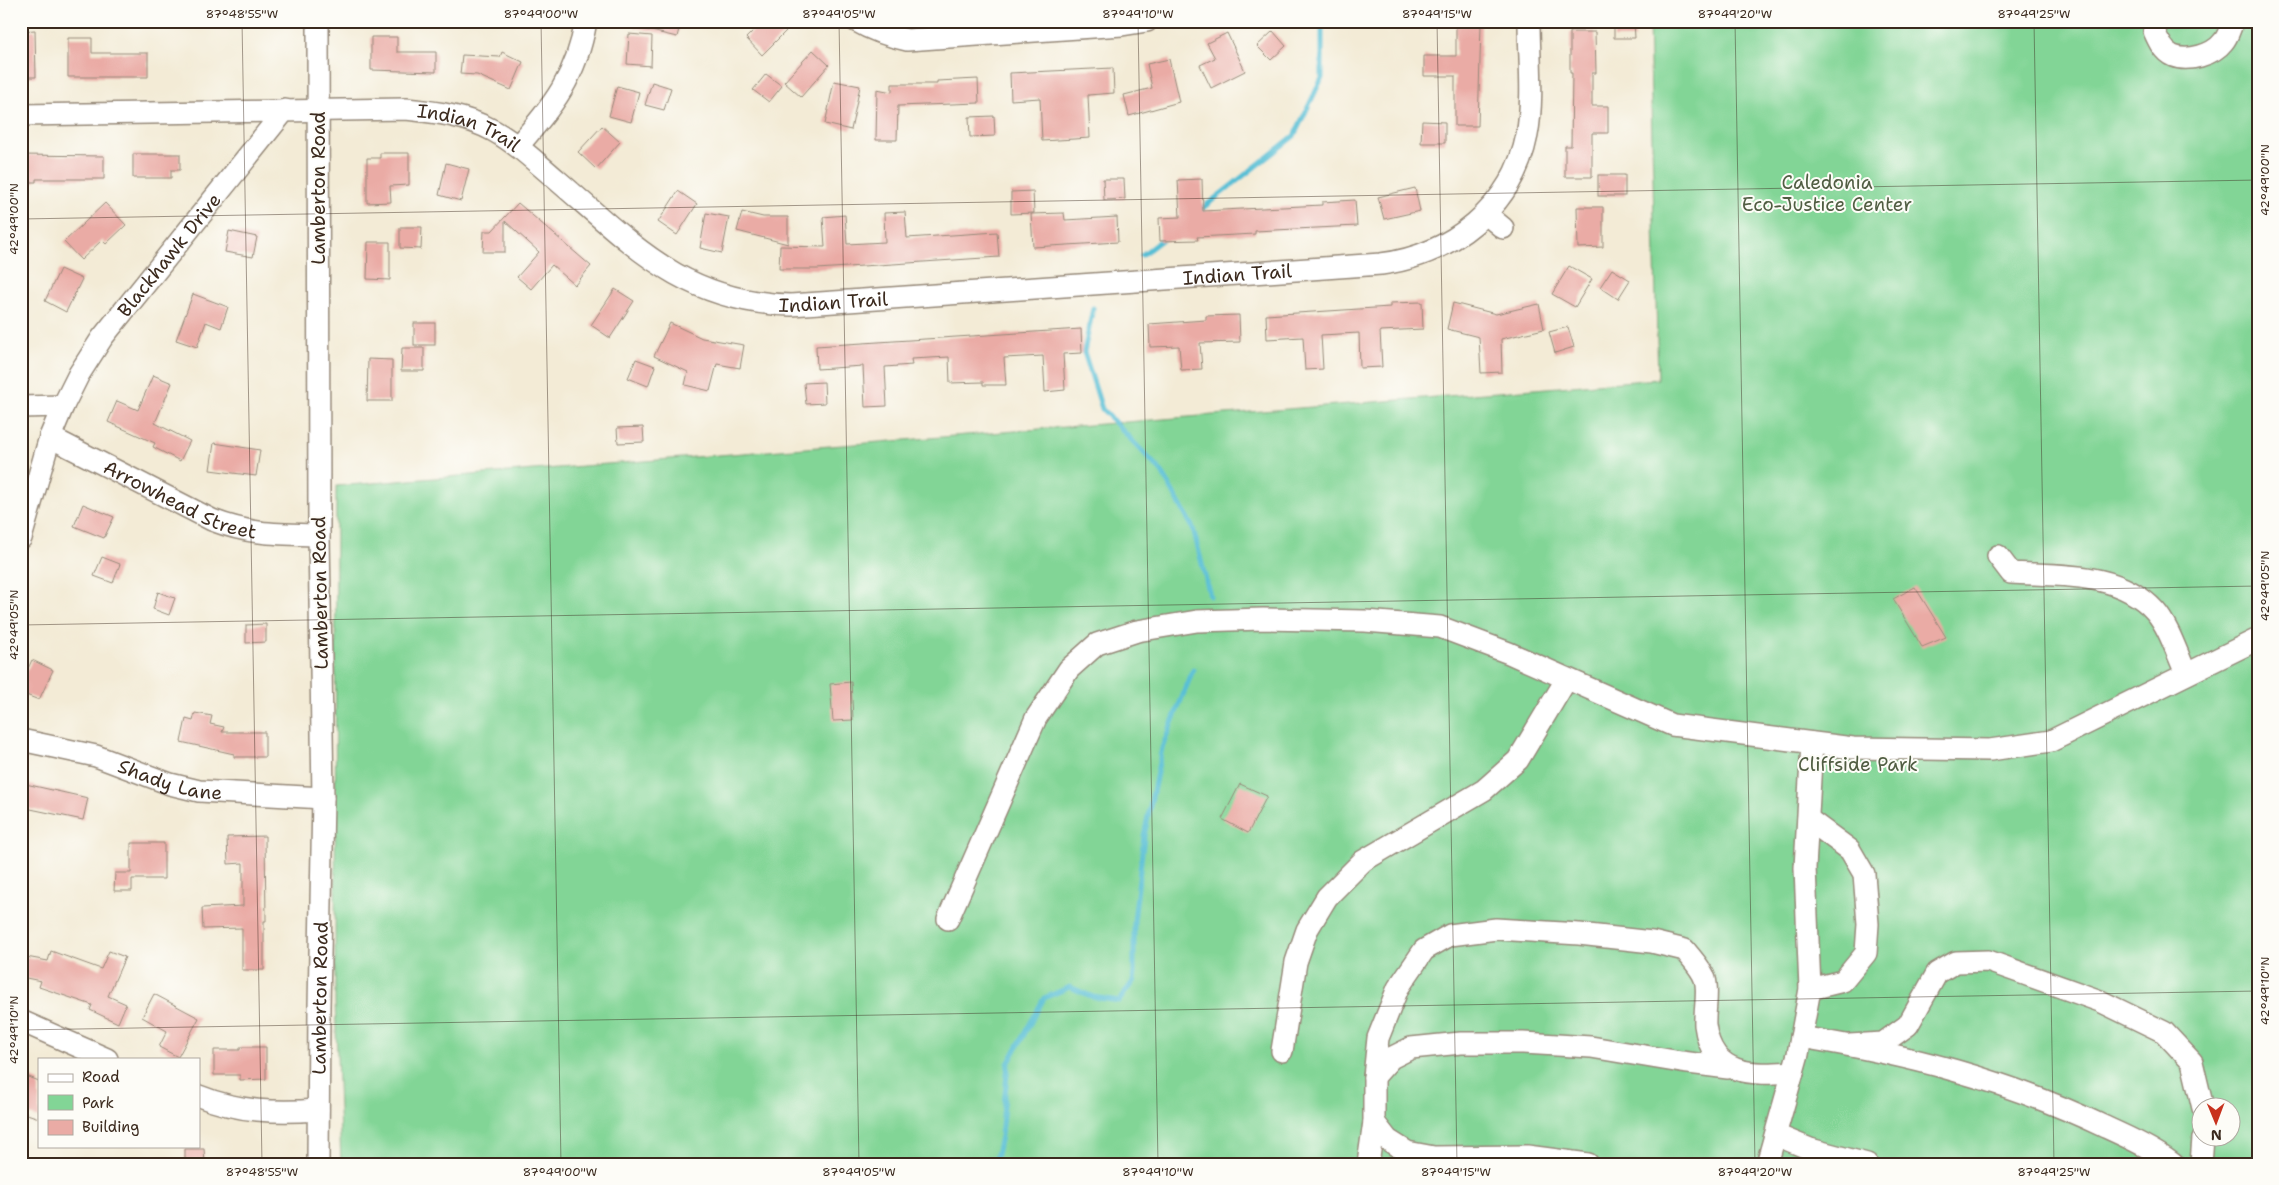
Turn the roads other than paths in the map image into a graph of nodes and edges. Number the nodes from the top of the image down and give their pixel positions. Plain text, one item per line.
1 (318, 21) edge
2 (586, 21) edge
3 (856, 21) edge
4 (1147, 21) edge
5 (1529, 21) edge
6 (2158, 21) edge
7 (2233, 21) edge
8 (1021, 27) edge
9 (285, 110) junction
10 (318, 110) junction
11 (21, 115) edge
12 (518, 146) junction
13 (1486, 214) junction
14 (1503, 228) dead end
15 (63, 406) junction
16 (21, 407) edge
17 (50, 437) junction
18 (318, 535) junction
19 (21, 538) edge
20 (1998, 556) dead end
21 (2258, 640) edge
22 (2186, 673) junction
23 (1566, 680) junction
24 (21, 740) edge
25 (1812, 743) junction
26 (323, 798) junction
27 (1808, 820) junction
28 (948, 919) dead end
29 (1810, 989) junction
30 (21, 1022) edge
31 (1801, 1037) junction
32 (1850, 1045) junction
33 (1282, 1051) dead end
34 (105, 1058) edge
35 (1728, 1068) junction
36 (1793, 1072) junction
37 (1374, 1077) junction
38 (200, 1096) edge
39 (2201, 1098) edge
40 (318, 1110) junction
41 (1374, 1122) junction
42 (1776, 1136) junction
43 (2202, 1148) edge
44 (318, 1164) edge
45 (1368, 1164) edge
46 (1588, 1164) edge
47 (1767, 1164) edge
48 (1867, 1164) edge
49 (2173, 1164) edge
50 (2201, 1164) edge

1 - 10 street, Lamberton Road
2 - 12 street
3 - 8 street
4 - 8 street
5 - 13 street, Indian Trail
6 - 7 street
9 - 10 street, Indian Trail
9 - 11 street, Indian Trail
9 - 15 street, Blackhawk Drive
10 - 12 street, Indian Trail
10 - 18 street, Lamberton Road
12 - 13 street, Indian Trail
13 - 14 street
15 - 16 street
15 - 17 street, Blackhawk Drive
17 - 18 street, Arrowhead Street
17 - 19 street
18 - 26 street, Lamberton Road
20 - 22 street
21 - 22 street
22 - 25 street
23 - 25 street
23 - 28 street
23 - 33 street
24 - 26 street, Shady Lane
25 - 27 street
26 - 40 street, Lamberton Road
27 - 29 street
27 - 29 street
29 - 31 street
30 - 34 street
31 - 32 street
31 - 36 street
32 - 39 street
32 - 49 street
35 - 36 street
35 - 37 street
35 - 37 street
36 - 42 street
37 - 41 street
38 - 40 street
40 - 44 street, Lamberton Road
41 - 45 street
41 - 46 street
42 - 47 street
42 - 48 street
43 - 50 street

